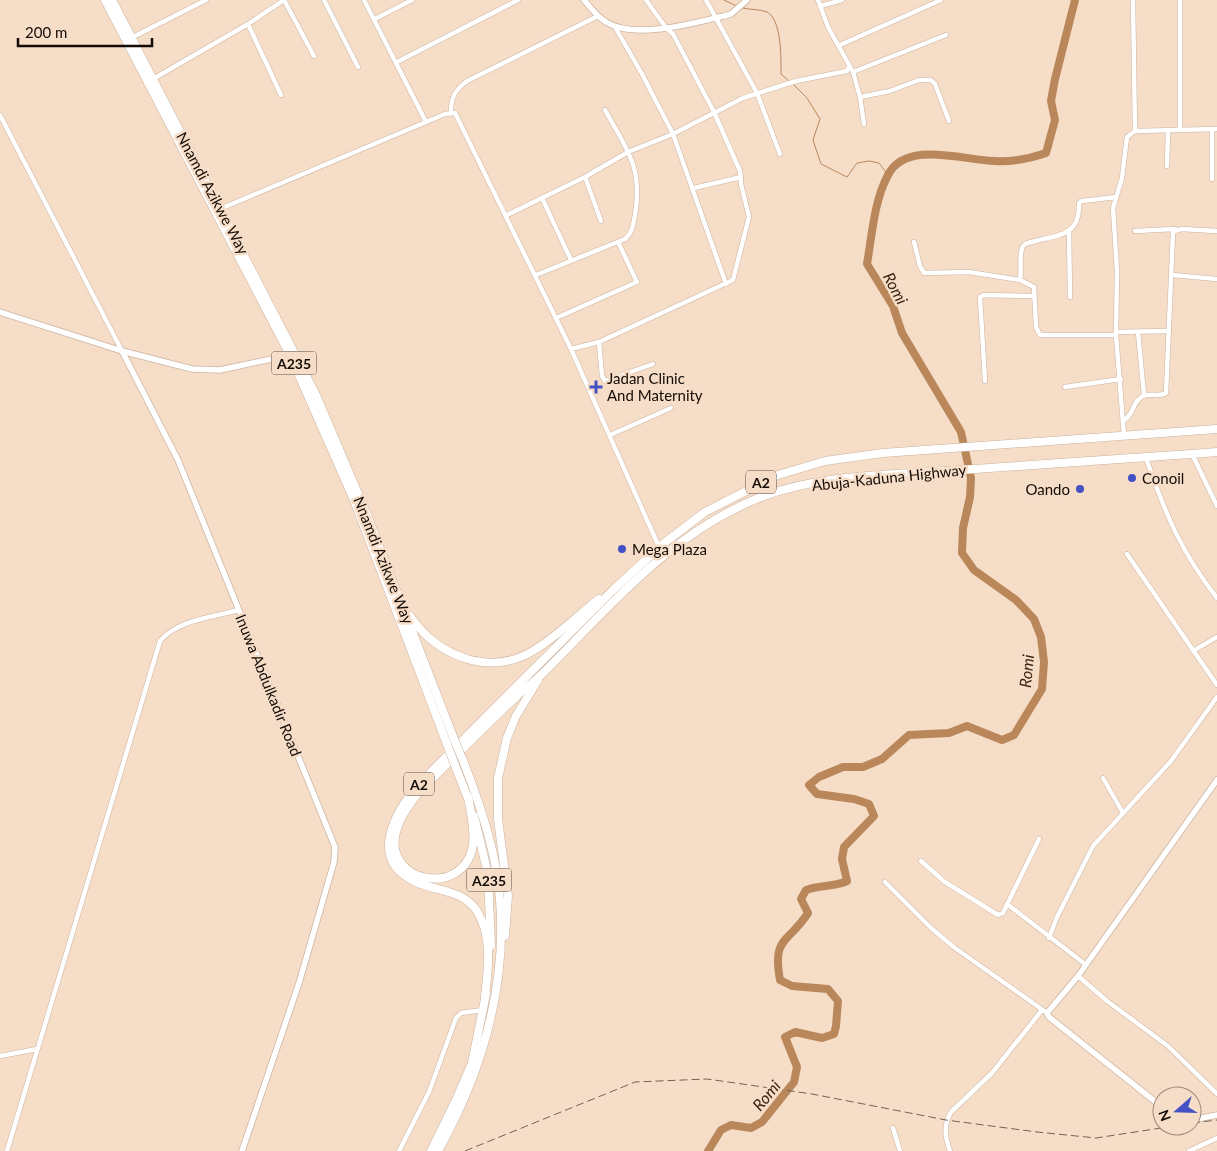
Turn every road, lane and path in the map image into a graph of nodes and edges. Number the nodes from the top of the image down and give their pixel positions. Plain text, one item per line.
1 (105, 0) edge
2 (112, 0) edge
3 (190, 0) edge
4 (206, 0) edge
5 (284, 0) edge
6 (324, 0) edge
7 (364, 0) edge
8 (412, 0) edge
9 (518, 0) edge
10 (584, 0) edge
11 (646, 0) edge
12 (706, 0) edge
13 (747, 0) edge
14 (818, 0) edge
15 (842, 0) edge
16 (941, 0) edge
17 (1133, 0) edge
18 (1180, 0) edge
19 (193, 6) junction
20 (820, 6) junction
21 (598, 16) junction
22 (717, 18) junction
23 (375, 19) junction
24 (248, 24) junction
25 (615, 27) junction
26 (667, 29) junction
27 (946, 35) dead end
28 (132, 38) junction
29 (840, 45) junction
30 (314, 56) dead end
31 (397, 62) junction
32 (849, 66) junction
33 (358, 67) dead end
34 (853, 72) junction
35 (153, 79) junction
36 (757, 93) junction
37 (281, 95) dead end
38 (860, 97) junction
39 (605, 110) dead end
40 (451, 112) junction
41 (714, 112) junction
42 (0, 115) edge
43 (949, 121) dead end
44 (426, 122) junction
45 (864, 124) dead end
46 (1182, 128) junction
47 (1215, 129) edge
48 (1135, 131) junction
49 (1168, 131) junction
50 (673, 134) junction
51 (628, 152) junction
52 (780, 154) dead end
53 (1167, 166) dead end
54 (585, 177) junction
55 (741, 177) junction
56 (1212, 179) dead end
57 (694, 188) junction
58 (1116, 197) junction
59 (542, 198) junction
60 (220, 209) junction
61 (507, 215) junction
62 (600, 220) dead end
63 (1175, 229) junction
64 (1069, 230) junction
65 (1217, 230) edge
66 (1136, 231) dead end
67 (618, 242) junction
68 (914, 242) dead end
69 (1015, 246) dead end
70 (1023, 247) junction
71 (571, 260) junction
72 (1172, 275) junction
73 (536, 276) junction
74 (1217, 279) edge
75 (1020, 280) junction
76 (726, 284) junction
77 (1033, 296) junction
78 (1070, 297) dead end
79 (0, 312) edge
80 (556, 318) junction
81 (1170, 331) junction
82 (1138, 332) junction
83 (1116, 334) junction
84 (599, 342) junction
85 (571, 348) junction
86 (122, 351) junction
87 (293, 355) junction
88 (653, 364) dead end
89 (1121, 379) junction
90 (985, 381) dead end
91 (1065, 387) dead end
92 (1144, 395) junction
93 (671, 408) dead end
94 (1123, 421) junction
95 (1217, 429) edge
96 (610, 435) junction
97 (1124, 436) junction
98 (1217, 452) edge
99 (1192, 454) junction
100 (1146, 457) junction
101 (1217, 506) edge
102 (659, 547) junction
103 (1127, 554) dead end
104 (613, 590) junction
105 (1217, 598) edge
106 (402, 604) junction
107 (238, 610) junction
108 (1217, 636) edge
109 (1193, 651) junction
110 (539, 678) junction
111 (1217, 685) edge
112 (1217, 697) edge
113 (1103, 778) dead end
114 (1217, 780) edge
115 (468, 797) junction
116 (1123, 813) junction
117 (1039, 839) dead end
118 (921, 861) dead end
119 (885, 882) dead end
120 (1007, 904) junction
121 (1049, 938) junction
122 (1085, 964) junction
123 (1078, 976) junction
124 (498, 983) junction
125 (485, 997) junction
126 (483, 1010) junction
127 (1044, 1011) junction
128 (37, 1049) junction
129 (0, 1056) edge
130 (1217, 1094) edge
131 (1152, 1099) edge
132 (1217, 1115) edge
133 (1202, 1118) edge
134 (892, 1128) dead end
135 (1217, 1138) edge
136 (7, 1151) edge
137 (242, 1151) edge
138 (399, 1151) edge
139 (430, 1151) edge
140 (438, 1151) edge
141 (900, 1151) edge
142 (950, 1151) edge
143 (1189, 1151) edge

1 - 87 highway, Nnamdi Azikwe Way / A235
2 - 28 highway, Nnamdi Azikwe Way / A235
3 - 19 street
4 - 19 street
5 - 24 street
5 - 30 street
6 - 33 street
7 - 23 street
8 - 23 street
9 - 31 street
10 - 21 street
11 - 26 street
12 - 22 street
13 - 22 street
14 - 20 street
15 - 20 street
16 - 29 street
17 - 48 street
18 - 46 street
19 - 28 street
20 - 29 street
21 - 25 street
21 - 40 street
22 - 26 street
22 - 36 street
23 - 31 street
24 - 35 street
24 - 37 street
25 - 26 street
25 - 50 street
26 - 41 street
27 - 34 street
28 - 35 highway, Nnamdi Azikwe Way / A235
29 - 32 street
31 - 44 street
32 - 34 street
32 - 36 street
34 - 38 street
35 - 60 highway, Nnamdi Azikwe Way / A235
36 - 41 street
36 - 52 street
38 - 43 street
38 - 45 street
39 - 51 street
40 - 44 street
40 - 61 street
41 - 50 street
41 - 55 street
42 - 86 street
44 - 60 street
46 - 47 street
46 - 49 street
47 - 56 street
48 - 49 street
48 - 58 street
49 - 53 street
50 - 51 street
50 - 57 street
51 - 54 street
51 - 67 street
54 - 59 street
54 - 62 street
55 - 57 street
55 - 76 street
57 - 76 street
58 - 64 street
58 - 83 street
59 - 61 street
59 - 71 street
60 - 87 highway, Nnamdi Azikwe Way / A235
61 - 73 street
63 - 65 street
63 - 66 street
63 - 72 street
64 - 70 street
64 - 78 street
67 - 71 street
67 - 80 street
68 - 75 street
69 - 70 street
70 - 75 street
71 - 73 street
72 - 74 street
72 - 81 street
73 - 80 street
75 - 77 street
76 - 84 street
77 - 83 street
77 - 90 street
79 - 86 street
80 - 85 street
81 - 82 street
81 - 92 street
82 - 83 street
82 - 92 street
83 - 89 street
84 - 85 street
84 - 88 street
85 - 96 street
86 - 87 street
86 - 107 street, Inuwa Abdulkadir Road
87 - 106 highway, Nnamdi Azikwe Way / A235
87 - 115 highway, Nnamdi Azikwe Way / A235, bridge
89 - 91 street
89 - 94 street
92 - 94 street
93 - 96 street
94 - 97 street
95 - 97 highway, Abuja-Kaduna Highway / A2
96 - 102 street
97 - 102 highway, Abuja-Kaduna Highway / A2
98 - 99 highway, Abuja-Kaduna Highway / A2
99 - 100 highway, Abuja-Kaduna Highway / A2
99 - 101 street
100 - 105 street
100 - 110 highway, Abuja-Kaduna Highway / A2
102 - 104 highway, Abuja-Kaduna Highway / A2
103 - 109 street
104 - 106 highway
104 - 125 highway, A2
106 - 124 highway, Nnamdi Azikwe Way / A235, bridge
107 - 128 street
107 - 137 street, Inuwa Abdulkadir Road
108 - 109 street
109 - 111 street
110 - 115 highway
110 - 124 highway, A2
112 - 116 street
113 - 116 street
114 - 122 street
115 - 125 highway, Nnamdi Azikwe Way / A235
116 - 121 street
117 - 120 street
118 - 120 street
119 - 127 street
120 - 121 street
121 - 122 street
122 - 123 street
123 - 127 street
123 - 130 street
124 - 140 highway, Nnamdi Azikwe Way / A2
125 - 126 highway, Nnamdi Azikwe Way / A2
126 - 138 street
126 - 139 highway, Nnamdi Azikwe Way / A2
127 - 131 street
127 - 142 street
128 - 129 street
128 - 136 street
132 - 133 street
134 - 141 street
135 - 143 street

